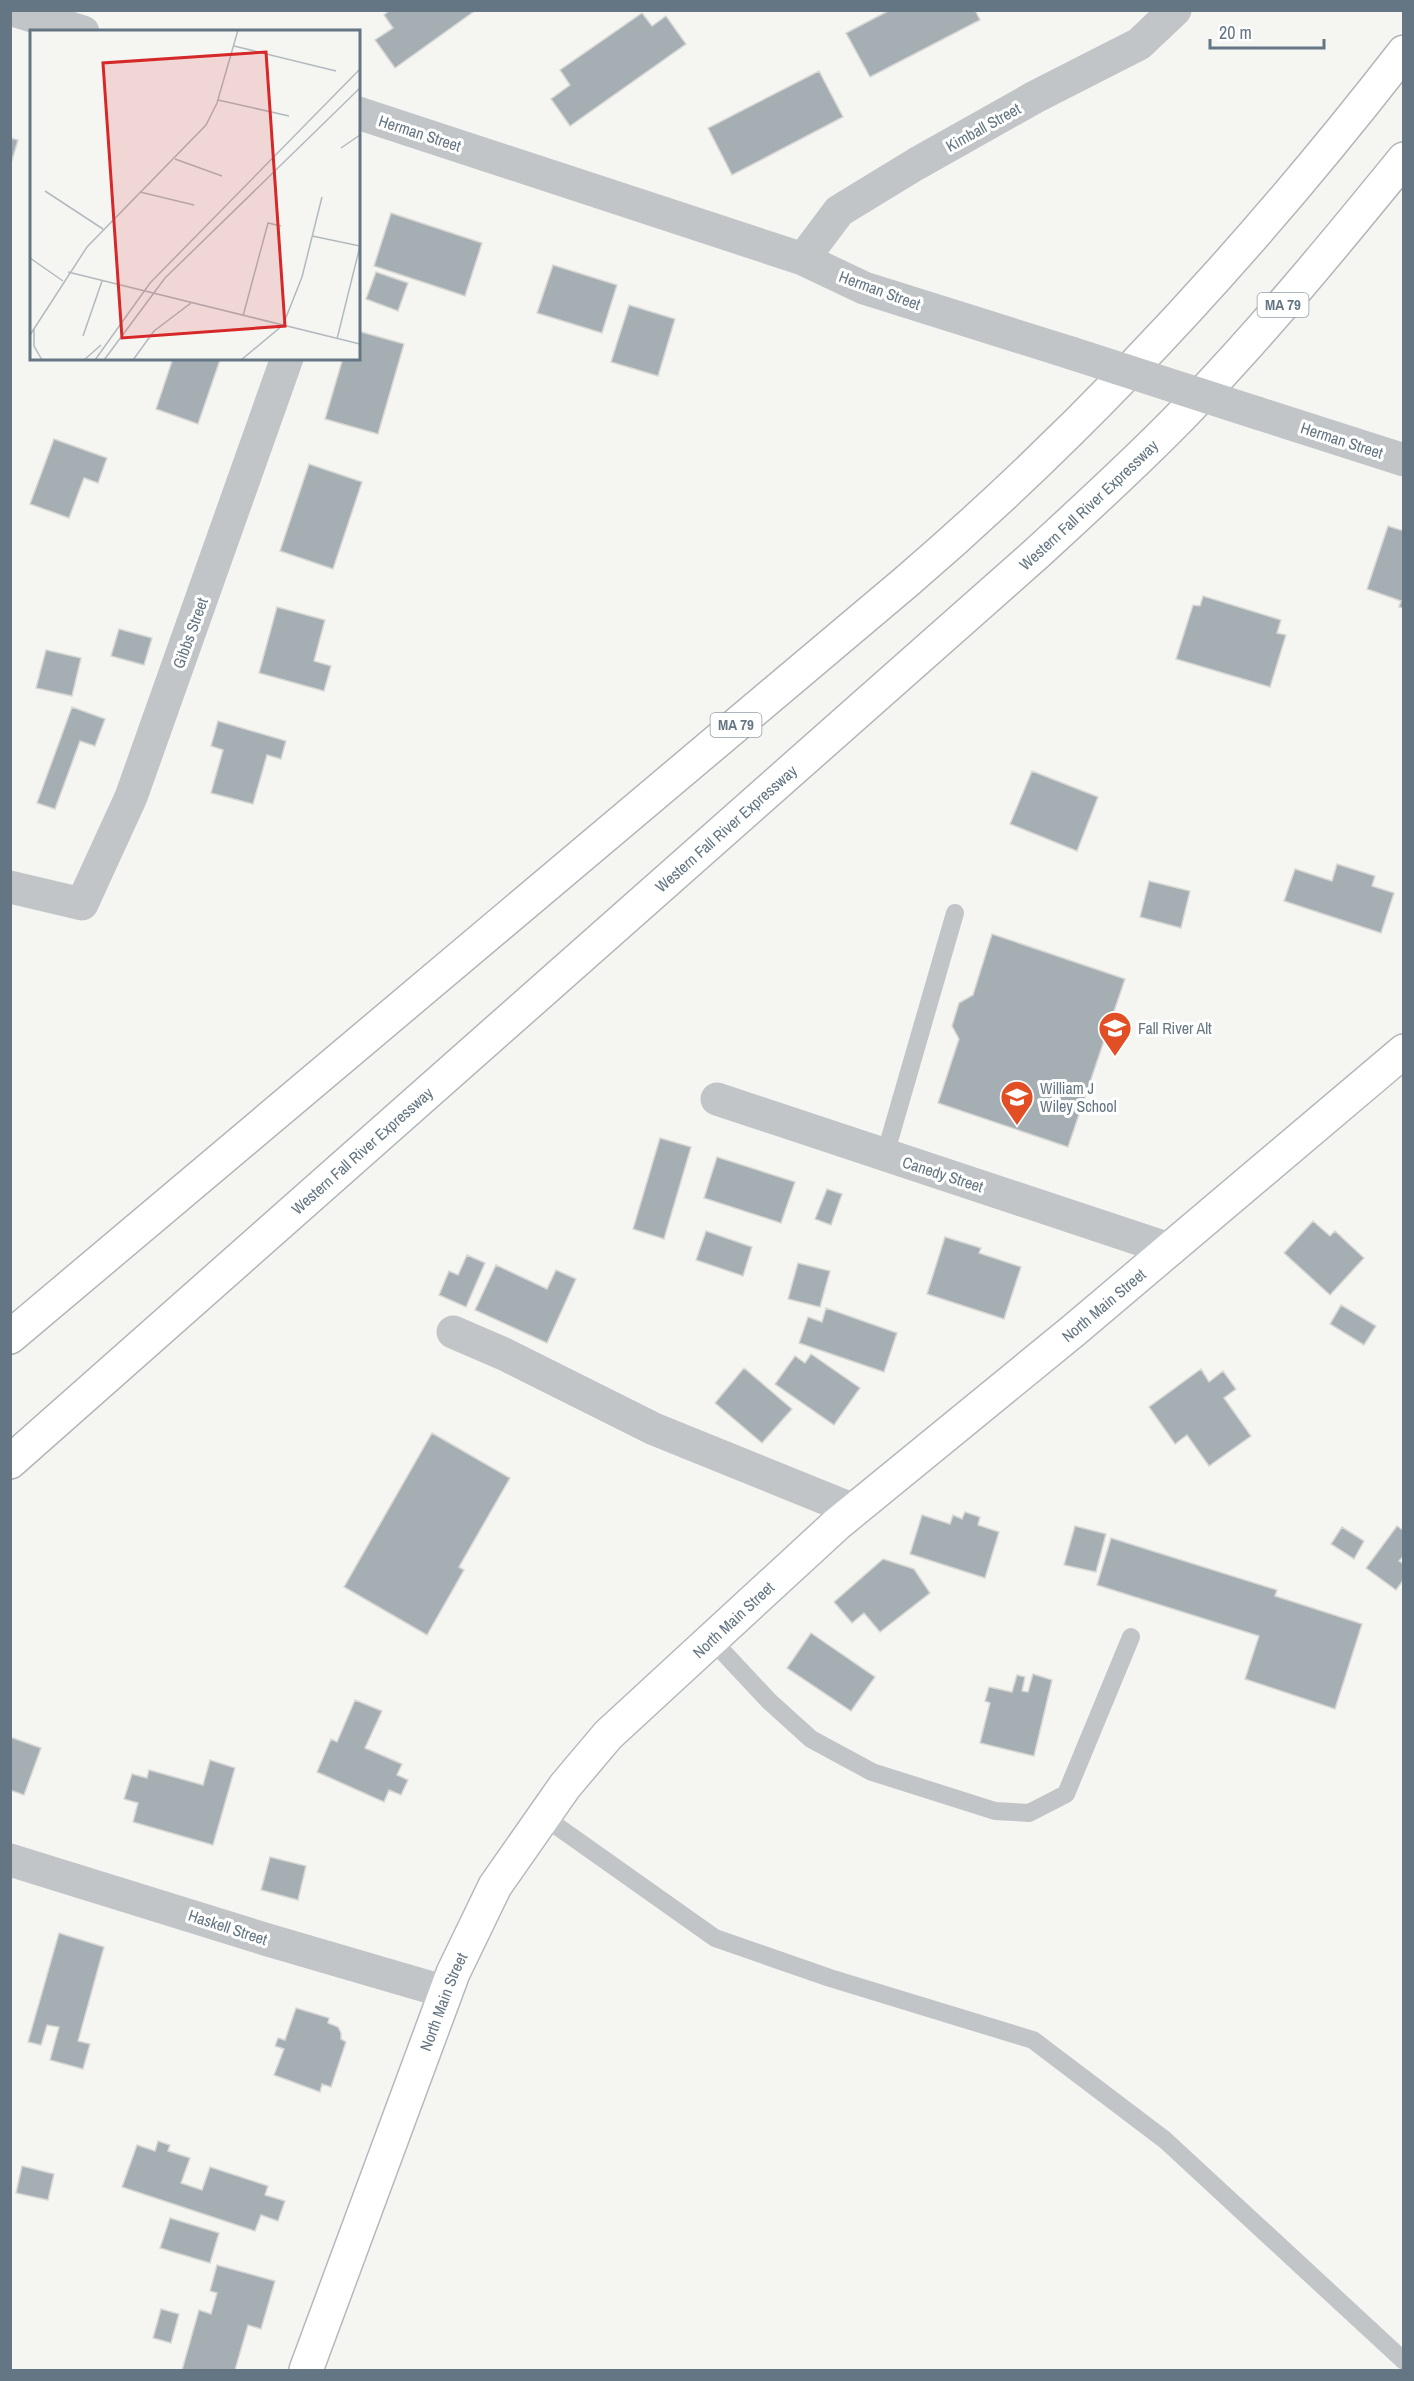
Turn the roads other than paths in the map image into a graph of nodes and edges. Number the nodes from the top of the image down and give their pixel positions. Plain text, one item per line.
1 (1175, 10) edge
2 (15, 15) edge
3 (75, 30) edge
4 (1404, 52) edge
5 (360, 117) edge
6 (1404, 159) edge
7 (803, 259) junction
8 (286, 360) edge
9 (1404, 460) edge
10 (10, 887) edge
11 (955, 913) dead end
12 (1404, 1051) edge
13 (717, 1099) dead end
14 (885, 1155) junction
15 (1169, 1249) junction
16 (453, 1332) dead end
17 (10, 1337) edge
18 (10, 1462) edge
19 (854, 1510) junction
20 (1131, 1637) dead end
21 (711, 1639) junction
22 (544, 1817) junction
23 (10, 1860) edge
24 (446, 1992) junction
25 (1404, 2361) edge
26 (306, 2370) edge

1 - 7 street, Kimball Street
2 - 3 street
4 - 17 main road, MA 79
5 - 7 street, Herman Street
6 - 18 main road, Western Fall River Expressway / MA 79
7 - 9 street, Herman Street, bridge
8 - 10 street, Gibbs Street
11 - 14 lane
12 - 15 main road, North Main Street
13 - 14 street, Canedy Street
14 - 15 street, Canedy Street
15 - 19 main road, North Main Street
16 - 19 street
19 - 21 main road, North Main Street
20 - 21 lane
21 - 22 main road, North Main Street
22 - 24 main road, North Main Street
22 - 25 lane
23 - 24 street, Haskell Street
24 - 26 main road, North Main Street

